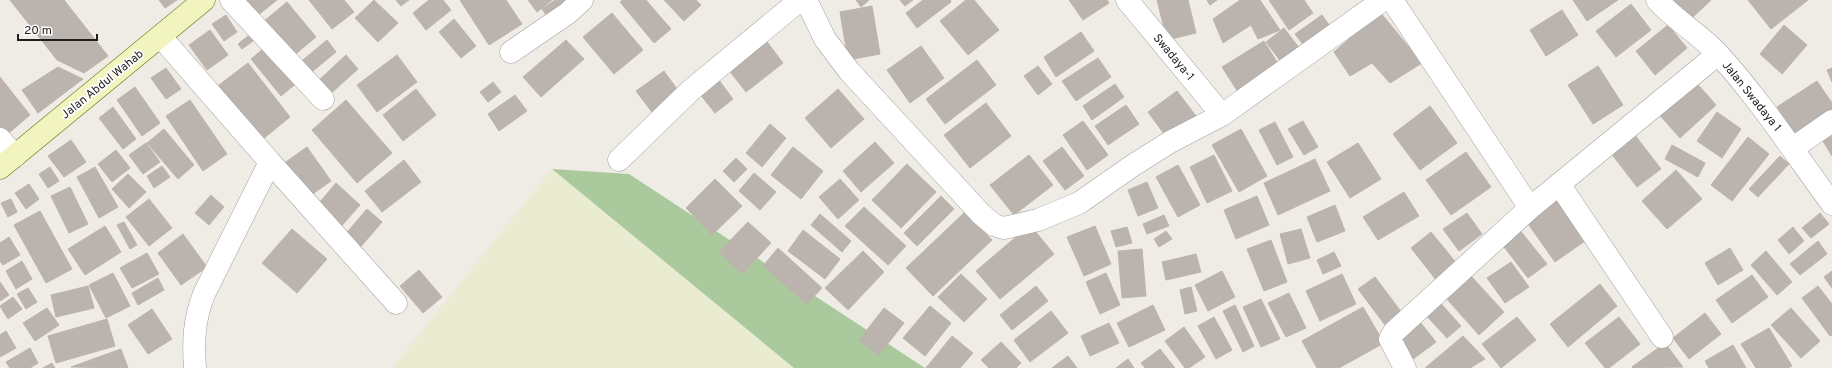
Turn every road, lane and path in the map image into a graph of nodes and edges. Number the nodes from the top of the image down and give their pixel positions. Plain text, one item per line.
1 (204, 0) edge
2 (231, 0) edge
3 (582, 0) edge
4 (800, 0) edge
5 (806, 0) edge
6 (1127, 0) edge
7 (1383, 0) edge
8 (1392, 0) edge
9 (1657, 0) edge
10 (161, 37) junction
11 (511, 52) dead end
12 (1718, 54) junction
13 (323, 99) dead end
14 (1222, 115) junction
15 (1832, 121) edge
16 (0, 139) edge
17 (1793, 148) junction
18 (620, 160) dead end
19 (7, 162) edge
20 (270, 162) junction
21 (1559, 184) junction
22 (1832, 204) edge
23 (1530, 208) junction
24 (396, 303) dead end
25 (1662, 337) dead end
26 (195, 368) edge
27 (1405, 368) edge

1 - 10 street, Jalan Abdul Wahab
2 - 13 street
3 - 11 street
4 - 18 street
5 - 14 street
6 - 14 street, Swadaya-1
7 - 14 street
8 - 23 street
9 - 12 street, Jalan Swadaya 1
10 - 19 street, Jalan Abdul Wahab
10 - 20 street
12 - 17 street, Jalan Swadaya 1
12 - 21 street
15 - 17 street
16 - 19 street
17 - 22 street, Jalan Swadaya 1
20 - 24 street
20 - 26 street
21 - 23 street
21 - 25 street
23 - 27 street

